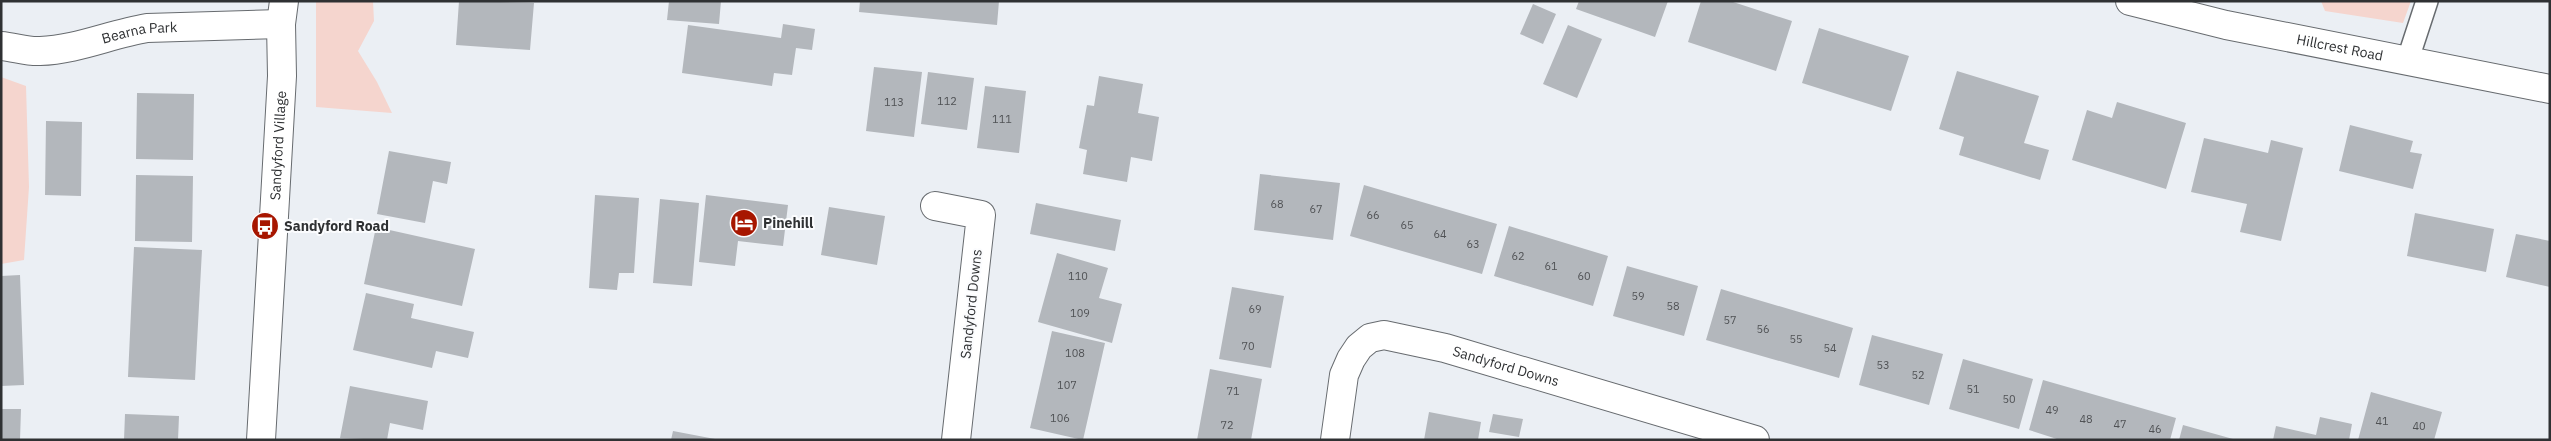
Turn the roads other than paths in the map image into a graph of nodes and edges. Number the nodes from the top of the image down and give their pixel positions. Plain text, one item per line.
1 (2130, 1) edge
2 (2427, 1) edge
3 (282, 12) edge
4 (1, 46) edge
5 (2407, 62) junction
6 (2550, 89) edge
7 (935, 206) dead end
8 (1750, 439) edge
9 (261, 440) edge
10 (956, 440) edge
11 (1335, 440) edge

1 - 5 street, Hillcrest Road
2 - 5 lane
3 - 4 street, Bearna Park
3 - 9 street, Sandyford Village
5 - 6 street, Hillcrest Road
7 - 10 street, Sandyford Downs
8 - 11 street, Sandyford Downs

